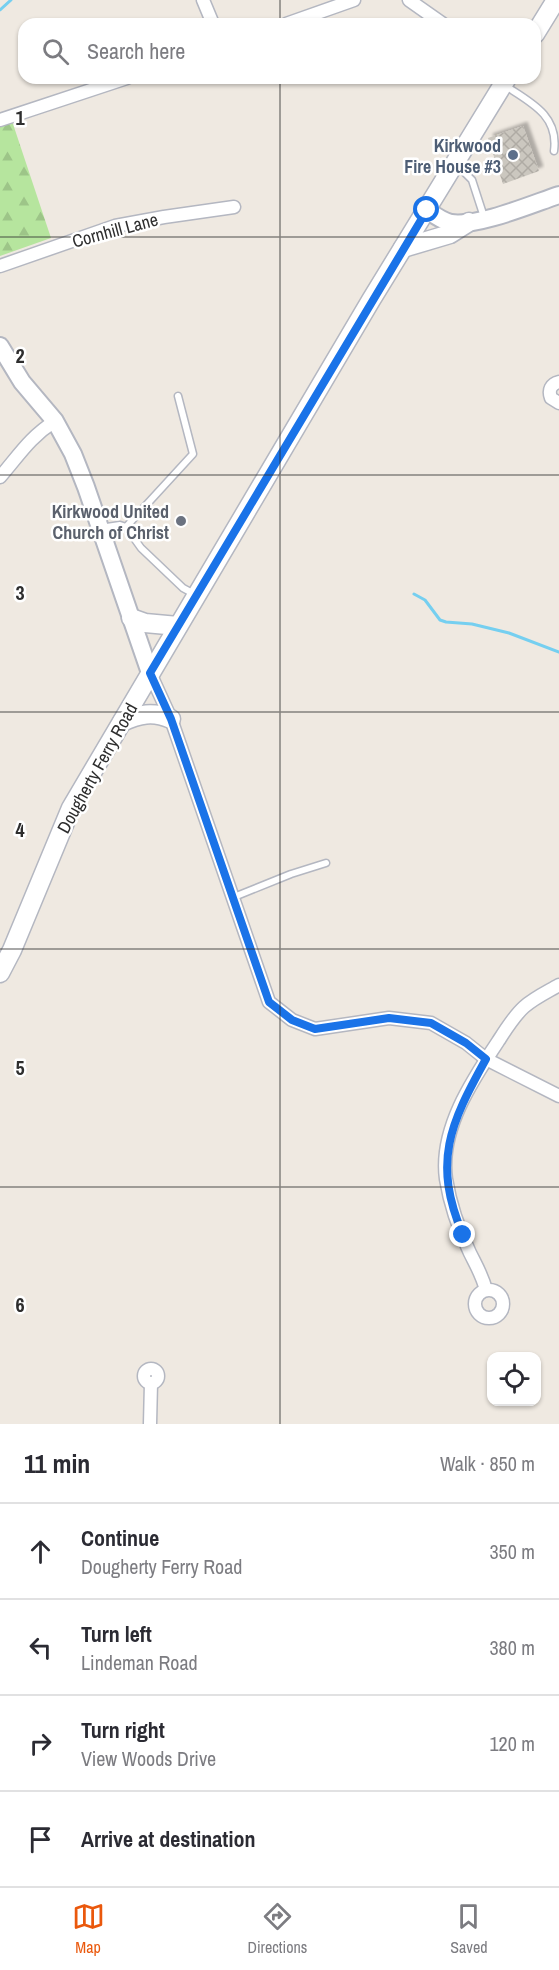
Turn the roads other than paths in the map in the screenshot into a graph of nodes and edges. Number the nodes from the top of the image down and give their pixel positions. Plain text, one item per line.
1 (203, 0) edge
2 (354, 0) edge
3 (409, 0) edge
4 (556, 0) edge
5 (210, 18) edge
6 (303, 18) edge
7 (434, 18) edge
8 (541, 24) edge
9 (109, 84) edge
10 (503, 84) edge
11 (508, 84) edge
12 (0, 120) edge
13 (554, 151) dead end
14 (455, 163) junction
15 (559, 195) edge
16 (234, 207) dead end
17 (427, 210) junction
18 (477, 220) junction
19 (403, 248) junction
20 (0, 266) edge
21 (0, 346) edge
22 (559, 382) edge
23 (178, 396) dead end
24 (559, 403) edge
25 (55, 422) junction
26 (0, 477) edge
27 (126, 527) junction
28 (100, 528) junction
29 (196, 595) junction
30 (131, 618) junction
31 (178, 626) junction
32 (150, 673) junction
33 (171, 719) junction
34 (122, 722) junction
35 (326, 863) dead end
36 (234, 897) junction
37 (0, 973) edge
38 (559, 985) edge
39 (486, 1059) junction
40 (559, 1096) edge
41 (486, 1290) dead end
42 (151, 1383) dead end
43 (150, 1424) edge

1 - 5 street
2 - 6 street
3 - 7 street
4 - 8 main road
9 - 12 street
10 - 14 main road, Dougherty Ferry Road
11 - 13 lane
14 - 17 main road, Dougherty Ferry Road
14 - 18 lane
15 - 18 street
16 - 20 street, Cornhill Lane
17 - 18 street
17 - 19 main road, Dougherty Ferry Road
18 - 19 main road
19 - 29 main road, Dougherty Ferry Road
21 - 25 street
22 - 24 street
23 - 27 lane
25 - 26 street
25 - 28 street
27 - 28 lane
27 - 29 lane
28 - 30 street
29 - 31 main road, Dougherty Ferry Road
30 - 31 main road
30 - 32 street
31 - 32 main road, Dougherty Ferry Road
32 - 33 street
32 - 34 main road, Dougherty Ferry Road
33 - 34 main road
33 - 36 street
34 - 37 main road, Dougherty Ferry Road
35 - 36 lane
36 - 39 street
38 - 39 street
39 - 40 street
39 - 41 street
42 - 43 street

